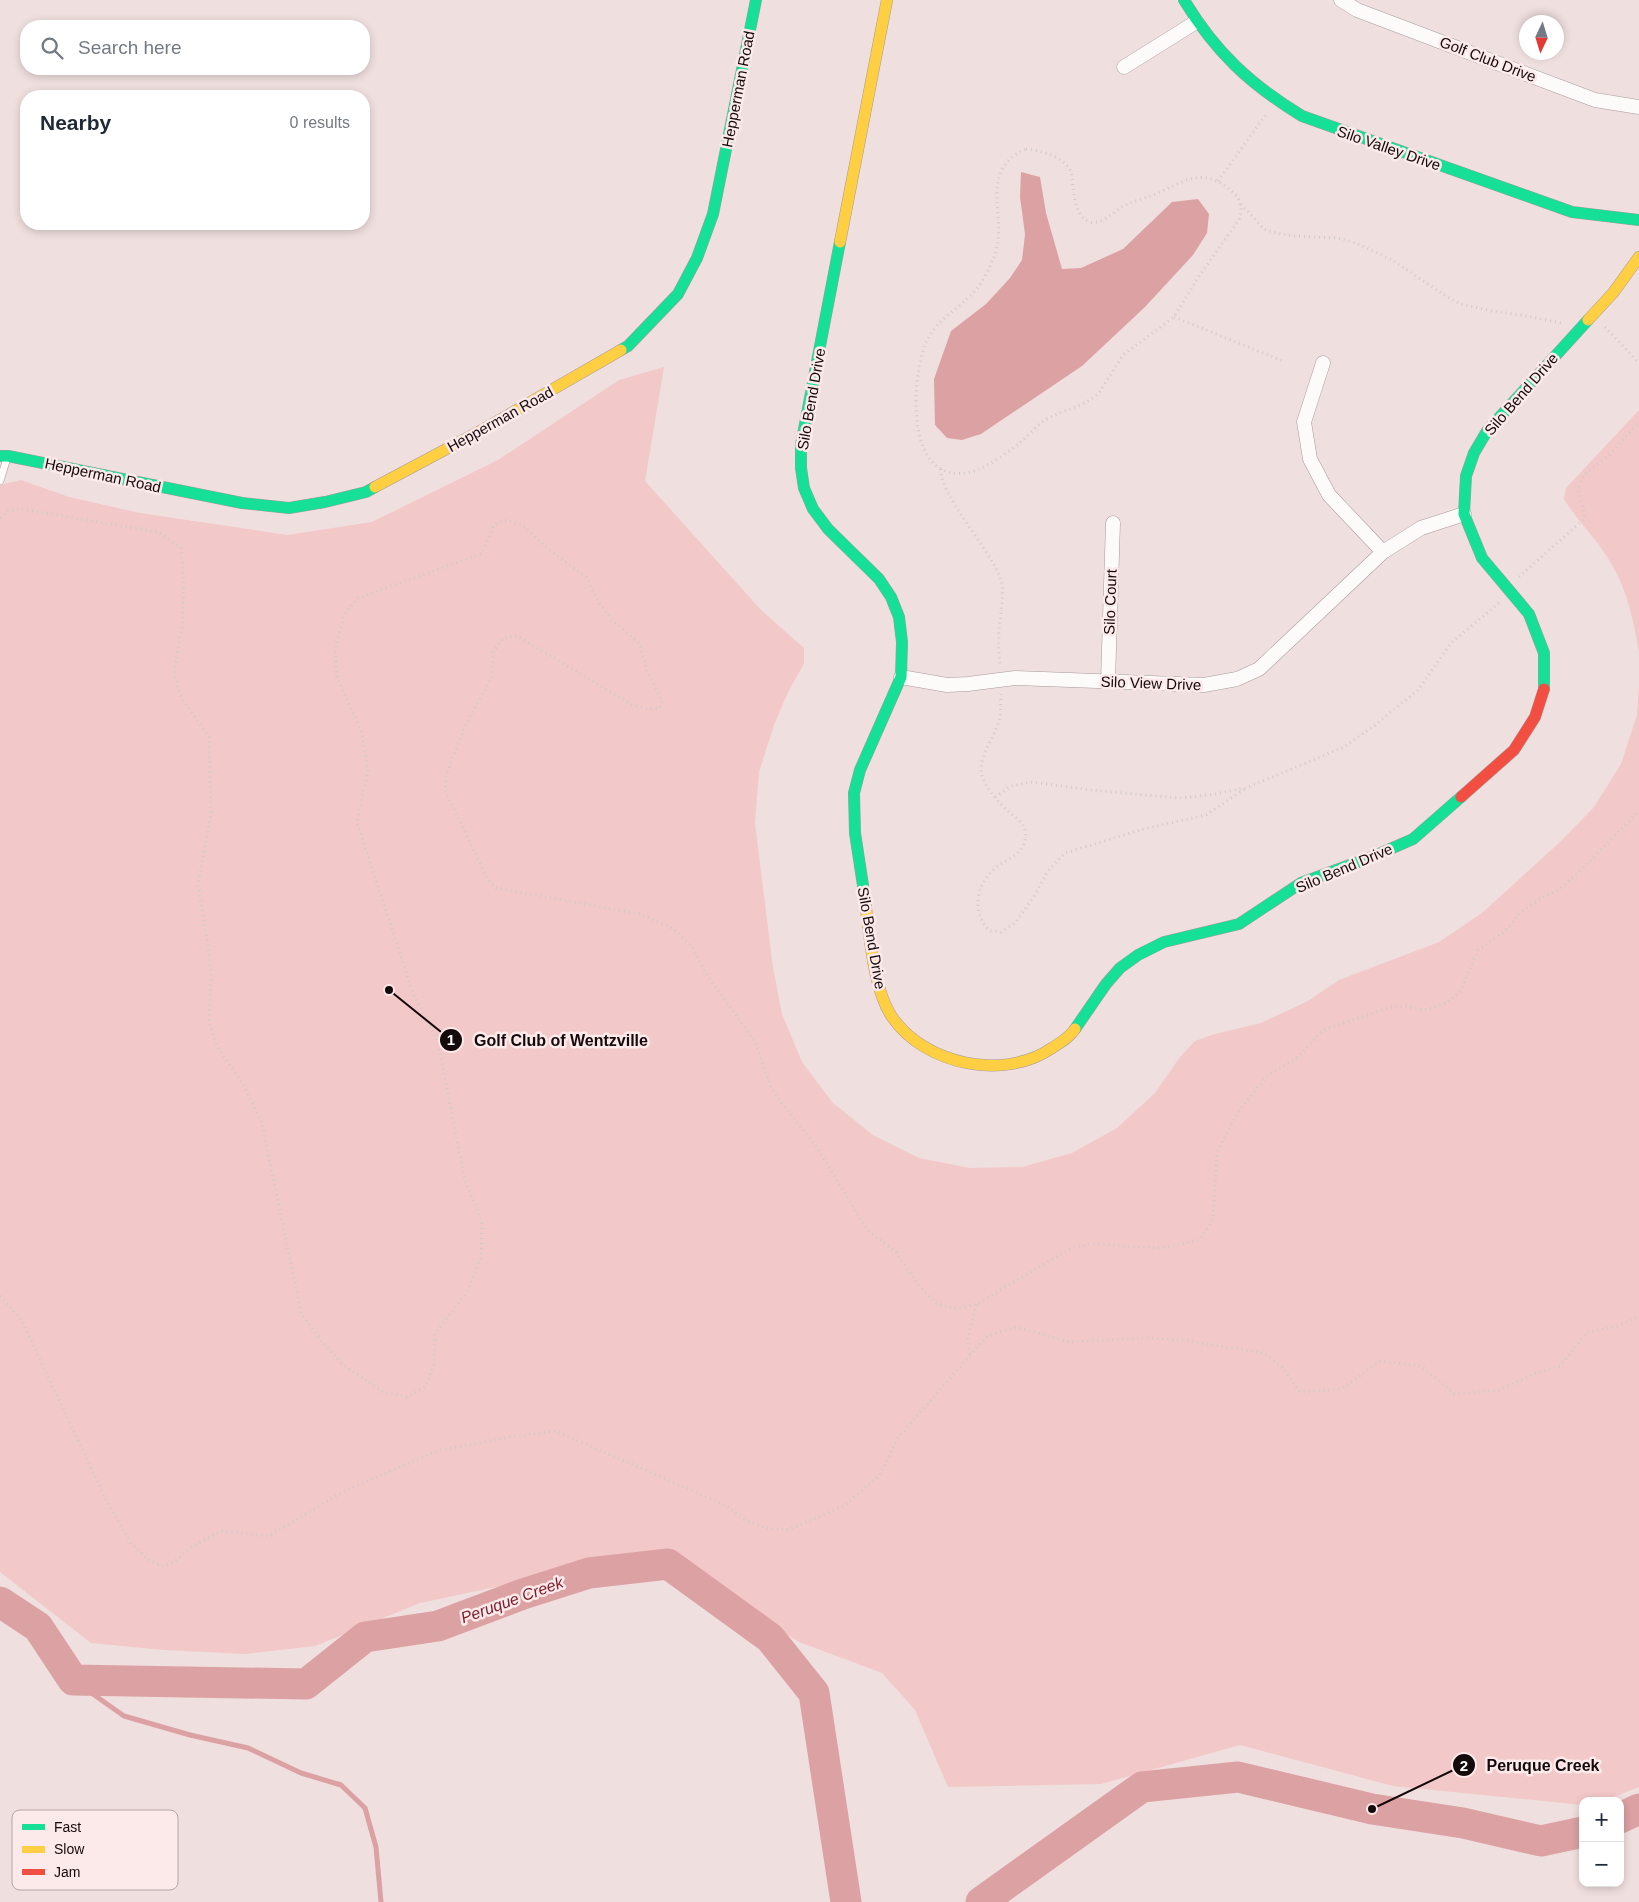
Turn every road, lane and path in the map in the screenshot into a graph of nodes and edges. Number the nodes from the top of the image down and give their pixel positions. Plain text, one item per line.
1 (756, 0) edge
2 (887, 0) edge
3 (1184, 0) edge
4 (1341, 0) edge
5 (1196, 22) junction
6 (1124, 67) dead end
7 (1639, 107) edge
8 (1267, 113) dead end
9 (1218, 181) junction
10 (1241, 203) junction
11 (1639, 220) edge
12 (1639, 257) edge
13 (1174, 317) junction
14 (1600, 322) dead end
15 (1568, 327) dead end
16 (1283, 361) dead end
17 (1323, 363) dead end
18 (1639, 363) edge
19 (1639, 424) edge
20 (4, 456) edge
21 (941, 469) junction
22 (0, 481) edge
23 (1464, 514) junction
24 (0, 518) edge
25 (1113, 523) dead end
26 (1383, 552) junction
27 (1515, 581) dead end
28 (1504, 599) dead end
29 (1000, 668) dead end
30 (901, 677) junction
31 (1108, 681) junction
32 (1000, 691) dead end
33 (1246, 788) junction
34 (995, 797) junction
35 (1639, 811) edge
36 (0, 1296) edge
37 (978, 1304) junction
38 (1639, 1316) edge
39 (970, 1355) junction

1 - 20 street, Hepperman Road
2 - 30 street, Silo Bend Drive
3 - 5 street, Silo Valley Drive
4 - 7 street, Golf Club Drive
5 - 6 street
5 - 11 street, Silo Valley Drive
8 - 9 path
9 - 10 path
9 - 21 path
10 - 13 path
10 - 15 path
12 - 23 street, Silo Bend Drive
13 - 16 path
13 - 21 path
14 - 18 path
17 - 26 street
19 - 27 path
20 - 22 lane
21 - 29 path
23 - 26 street, Silo View Drive
23 - 30 street, Silo Bend Drive
24 - 37 path
25 - 31 street, Silo Court
26 - 31 street, Silo View Drive
28 - 33 path
30 - 31 street, Silo View Drive
32 - 34 path
33 - 34 path
33 - 34 path
35 - 37 path
36 - 39 path
37 - 39 path
38 - 39 path

